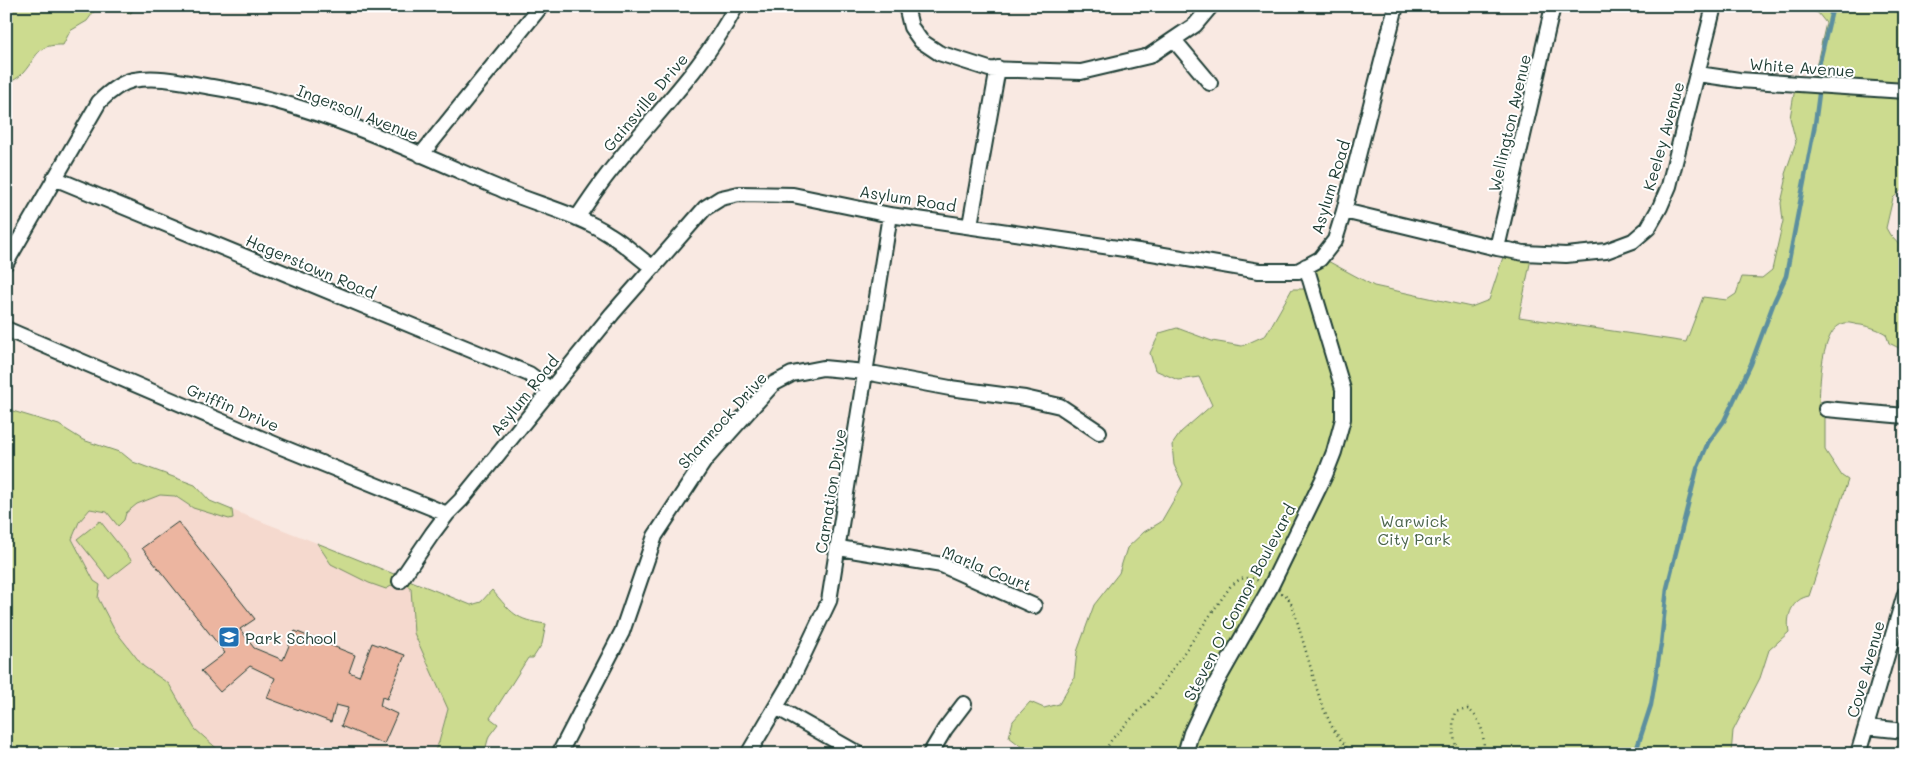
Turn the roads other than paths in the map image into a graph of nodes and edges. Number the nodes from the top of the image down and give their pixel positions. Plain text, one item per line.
1 (542, 6) edge
2 (736, 6) edge
3 (906, 6) edge
4 (1211, 6) edge
5 (1396, 6) edge
6 (1553, 6) edge
7 (1714, 6) edge
8 (1174, 40) junction
9 (998, 68) junction
10 (1698, 74) junction
11 (1210, 83) dead end
12 (1905, 91) edge
13 (421, 155) junction
14 (54, 178) junction
15 (1344, 211) junction
16 (890, 215) junction
17 (577, 218) junction
18 (970, 226) junction
19 (1498, 248) junction
20 (6, 263) edge
21 (1306, 266) junction
22 (652, 267) junction
23 (6, 329) edge
24 (866, 372) junction
25 (551, 390) junction
26 (1826, 409) dead end
27 (1905, 416) edge
28 (1099, 432) dead end
29 (447, 514) junction
30 (839, 548) junction
31 (400, 581) dead end
32 (1905, 594) edge
33 (1034, 606) dead end
34 (964, 704) dead end
35 (776, 706) junction
36 (1867, 727) junction
37 (1905, 731) edge
38 (559, 754) edge
39 (748, 754) edge
40 (859, 754) edge
41 (930, 754) edge
42 (1185, 754) edge
43 (1858, 754) edge

1 - 13 street
2 - 17 street, Gainsville Drive
3 - 9 street
4 - 8 street
5 - 15 street, Asylum Road
6 - 19 street, Wellington Avenue
7 - 10 street, Keeley Avenue
8 - 9 street
8 - 11 street
9 - 18 street
10 - 12 street, White Avenue
10 - 19 street, Keeley Avenue
13 - 14 street, Ingersoll Avenue
13 - 17 street, Ingersoll Avenue
14 - 20 street, Ingersoll Avenue
14 - 25 street, Hagerstown Road
15 - 19 street, Keeley Avenue
15 - 21 street, Asylum Road
16 - 18 street, Asylum Road
16 - 22 street, Asylum Road
16 - 24 street, Carnation Drive
17 - 22 street, Ingersoll Avenue
18 - 21 street, Asylum Road
21 - 42 street, Steven O' Connor Boulevard
22 - 25 street, Asylum Road
23 - 29 street, Griffin Drive
24 - 28 street, Shamrock Drive
24 - 30 street, Carnation Drive
24 - 38 street, Shamrock Drive
25 - 29 street, Asylum Road
26 - 27 street
29 - 31 street, Asylum Road
30 - 33 street, Marla Court
30 - 35 street, Carnation Drive
32 - 36 street, Cove Avenue
34 - 41 street
35 - 39 street, Carnation Drive
35 - 40 street
36 - 37 street
36 - 43 street, Cove Avenue

